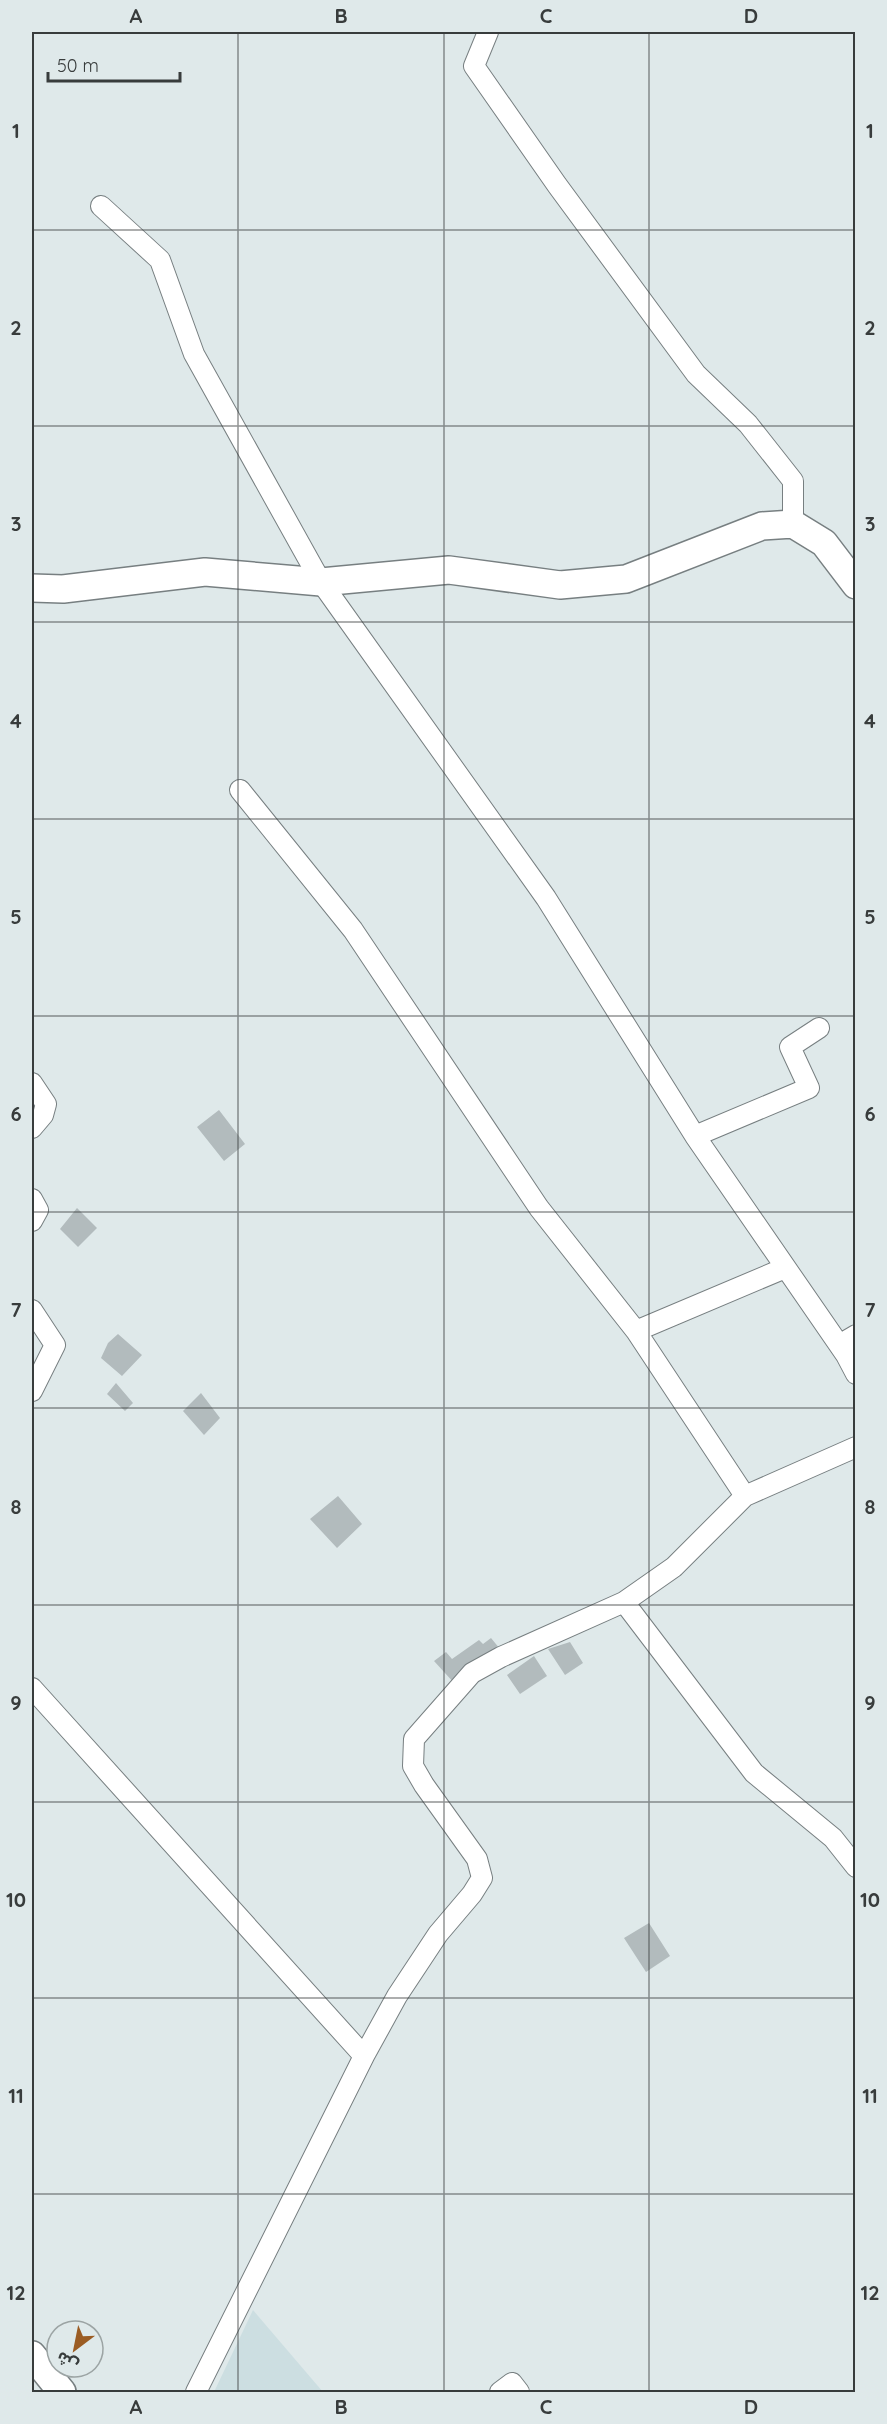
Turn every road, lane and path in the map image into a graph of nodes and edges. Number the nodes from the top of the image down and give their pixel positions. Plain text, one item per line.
1 (488, 32) edge
2 (101, 206) dead end
3 (793, 524) junction
4 (321, 582) junction
5 (855, 585) edge
6 (32, 588) edge
7 (240, 790) dead end
8 (819, 1028) dead end
9 (32, 1083) edge
10 (32, 1128) edge
11 (695, 1136) junction
12 (32, 1199) edge
13 (32, 1221) edge
14 (785, 1268) junction
15 (32, 1310) edge
16 (636, 1331) junction
17 (847, 1340) edge
18 (855, 1374) edge
19 (32, 1391) edge
20 (855, 1447) edge
21 (744, 1496) junction
22 (624, 1602) junction
23 (32, 1688) edge
24 (855, 1867) edge
25 (364, 2056) junction
26 (32, 2355) edge
27 (62, 2392) edge
28 (196, 2392) edge
29 (500, 2392) edge
30 (519, 2392) edge

1 - 3 street
2 - 4 street
3 - 4 street
3 - 5 street
4 - 6 street
4 - 11 street
7 - 16 street
8 - 11 street
9 - 10 street
11 - 14 street
12 - 13 street
14 - 16 street
14 - 17 street
15 - 19 street
16 - 21 street
17 - 18 street
20 - 21 street
21 - 22 street
22 - 24 street
22 - 25 street
23 - 25 street
25 - 28 street
26 - 27 street
29 - 30 street

